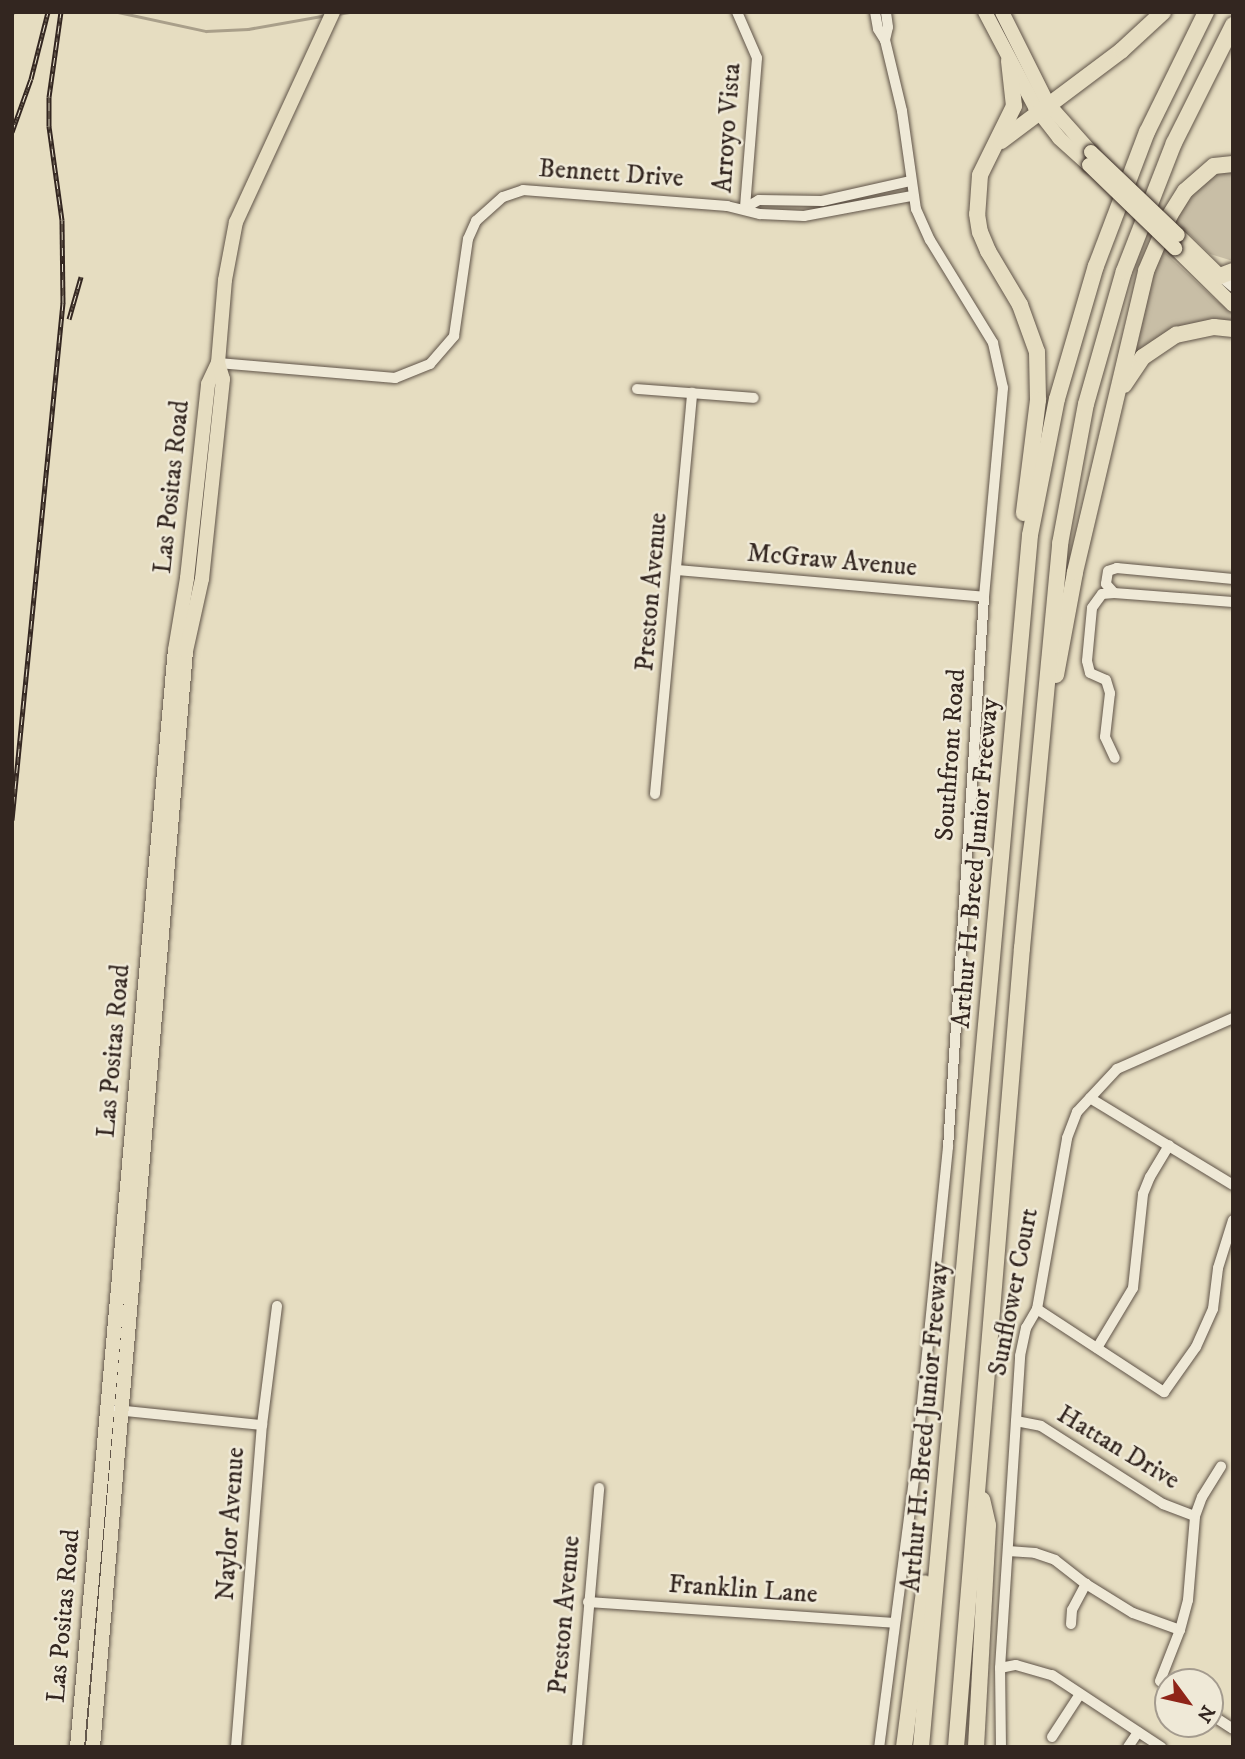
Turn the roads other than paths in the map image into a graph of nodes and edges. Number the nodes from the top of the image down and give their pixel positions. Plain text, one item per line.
1 (334, 12) edge
2 (737, 12) edge
3 (875, 12) edge
4 (886, 12) edge
5 (985, 12) edge
6 (1002, 12) edge
7 (1163, 12) edge
8 (1206, 12) edge
9 (1233, 25) edge
10 (885, 40) junction
11 (1009, 61) junction
12 (1043, 108) junction
13 (996, 145) junction
14 (1233, 164) edge
15 (910, 181) junction
16 (912, 196) junction
17 (745, 208) junction
18 (1176, 242) junction
19 (1228, 278) edge
20 (1233, 304) edge
21 (1233, 329) edge
22 (218, 363) junction
23 (637, 389) dead end
24 (692, 393) junction
25 (1119, 393) junction
26 (754, 398) dead end
27 (1027, 560) junction
28 (677, 570) junction
29 (1233, 579) edge
30 (1114, 593) junction
31 (984, 597) junction
32 (1233, 602) edge
33 (1041, 757) junction
34 (1115, 758) dead end
35 (655, 794) dead end
36 (1233, 1018) edge
37 (1090, 1098) junction
38 (1169, 1145) junction
39 (1233, 1185) edge
40 (1233, 1220) edge
41 (277, 1306) dead end
42 (1037, 1309) junction
43 (1097, 1348) junction
44 (106, 1409) junction
45 (121, 1411) junction
46 (1016, 1421) junction
47 (262, 1425) junction
48 (1221, 1466) dead end
49 (599, 1488) dead end
50 (979, 1488) junction
51 (98, 1500) junction
52 (1195, 1516) junction
53 (110, 1550) junction
54 (938, 1551) junction
55 (1008, 1551) junction
56 (1086, 1584) junction
57 (588, 1602) junction
58 (894, 1623) junction
59 (1072, 1625) dead end
60 (1175, 1629) junction
61 (1000, 1668) junction
62 (1164, 1668) edge
63 (1080, 1694) junction
64 (1138, 1732) junction
65 (1052, 1737) dead end
66 (77, 1747) edge
67 (93, 1747) edge
68 (236, 1747) edge
69 (577, 1747) edge
70 (879, 1747) edge
71 (904, 1747) edge
72 (921, 1747) edge
73 (956, 1747) edge
74 (976, 1747) edge
75 (1001, 1747) edge
76 (1128, 1747) edge
77 (1161, 1747) edge

1 - 22 main road, Las Positas Road
2 - 17 street, Arroyo Vista
3 - 10 street, Southfront Road
4 - 10 street, Southfront Road
5 - 11 main road
6 - 12 main road
7 - 12 highway
8 - 27 highway, Arthur H. Breed Junior Freeway
9 - 33 highway, Arthur H. Breed Junior Freeway
10 - 15 street, Southfront Road
11 - 12 main road
11 - 13 highway
12 - 13 highway
12 - 18 main road, bridge
13 - 27 highway
14 - 25 highway
15 - 16 street, Southfront Road
15 - 17 street, Bennett Drive
16 - 17 street, Bennett Drive
16 - 31 street, Southfront Road
17 - 22 street, Bennett Drive
18 - 19 main road
18 - 20 main road
21 - 25 highway
22 - 44 main road, Las Positas Road
22 - 45 main road, Las Positas Road
23 - 24 street
24 - 26 street
24 - 28 street, Preston Avenue
25 - 33 highway
27 - 54 highway, Arthur H. Breed Junior Freeway
28 - 31 street, McGraw Avenue
28 - 35 street, Preston Avenue
29 - 30 street
30 - 32 street
30 - 34 street
31 - 58 street, Southfront Road
33 - 50 highway, Arthur H. Breed Junior Freeway
36 - 37 street, Sunflower Court
37 - 38 street
37 - 42 street, Sunflower Court
38 - 39 street
38 - 43 street
40 - 43 street
41 - 47 street, Naylor Avenue
42 - 43 street
42 - 46 street, Sunflower Court
44 - 45 street
44 - 51 main road, Las Positas Road
45 - 47 street
45 - 53 main road, Las Positas Road
46 - 52 street, Hattan Drive
46 - 55 street, Sunflower Court
47 - 68 street, Naylor Avenue
48 - 52 street
49 - 57 street, Preston Avenue
50 - 73 highway, Arthur H. Breed Junior Freeway
50 - 74 highway
51 - 53 main road
51 - 66 main road, Las Positas Road
52 - 60 street
53 - 67 main road, Las Positas Road
54 - 71 highway
54 - 72 highway, Arthur H. Breed Junior Freeway
55 - 56 street
55 - 61 street, Sunflower Court
56 - 59 street
56 - 60 street
57 - 58 street, Franklin Lane
57 - 69 street, Preston Avenue
58 - 70 street, Southfront Road
60 - 62 street
61 - 63 street
61 - 75 street, Sunflower Court
63 - 64 street
63 - 65 street
64 - 76 street
64 - 77 street

